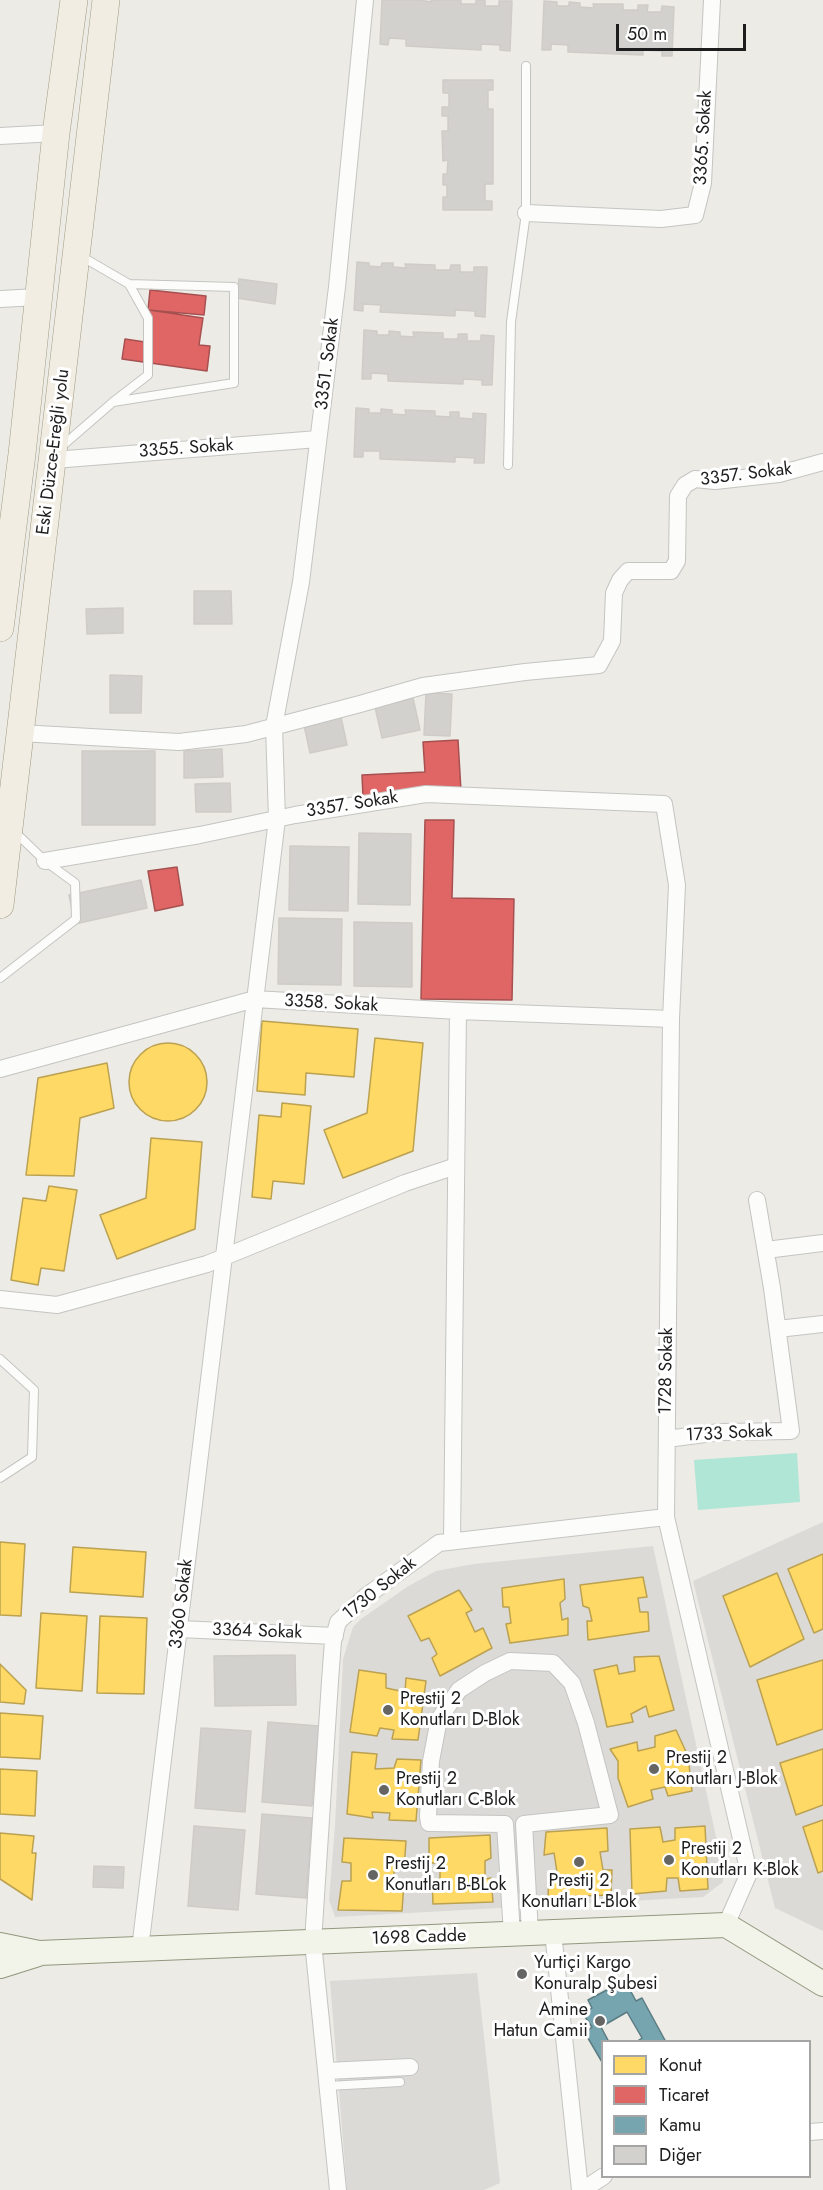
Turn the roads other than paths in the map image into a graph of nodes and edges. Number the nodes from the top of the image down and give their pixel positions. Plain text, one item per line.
1 (74, 0) edge
2 (106, 0) edge
3 (365, 0) edge
4 (712, 0) edge
5 (526, 66) dead end
6 (56, 134) junction
7 (0, 136) edge
8 (526, 213) junction
9 (77, 253) junction
10 (129, 284) junction
11 (38, 297) junction
12 (0, 298) edge
13 (113, 402) junction
14 (318, 439) junction
15 (54, 457) junction
16 (823, 462) edge
17 (508, 465) dead end
18 (0, 628) edge
19 (274, 726) junction
20 (20, 733) junction
21 (664, 804) joint
22 (277, 819) junction
23 (9, 827) junction
24 (45, 861) junction
25 (0, 905) edge
26 (0, 978) edge
27 (255, 999) junction
28 (458, 1011) junction
29 (671, 1019) junction
30 (0, 1069) edge
31 (456, 1166) junction
32 (757, 1200) dead end
33 (823, 1243) edge
34 (766, 1250) junction
35 (224, 1258) junction
36 (0, 1299) edge
37 (823, 1324) edge
38 (778, 1329) junction
39 (0, 1359) edge
40 (667, 1439) junction
41 (0, 1478) edge
42 (666, 1517) junction
43 (452, 1541) junction
44 (179, 1629) junction
45 (334, 1636) junction
46 (726, 1925) junction
47 (532, 1933) junction
48 (313, 1942) junction
49 (0, 1945) edge
50 (140, 1949) junction
51 (39, 1953) junction
52 (0, 1966) edge
53 (823, 1984) edge
54 (410, 2067) dead end
55 (327, 2079) junction
56 (400, 2082) dead end
57 (601, 2178) edge
58 (338, 2190) edge
59 (581, 2190) edge

1 - 6 main road, Eski Düzce-Ereğli yolu
2 - 9 main road, Eski Düzce-Ereğli yolu
3 - 14 street, 3351. Sokak
4 - 8 street, 3365. Sokak
5 - 8 lane
6 - 7 street
6 - 11 main road, Eski Düzce-Ereğli yolu
8 - 17 lane
9 - 10 lane
9 - 15 main road, Eski Düzce-Ereğli yolu
10 - 13 lane
10 - 13 lane
11 - 12 street
11 - 18 main road, Eski Düzce-Ereğli yolu
13 - 15 lane
14 - 15 street, 3355. Sokak
14 - 19 street, 3351. Sokak
15 - 20 main road, Eski Düzce-Ereğli yolu
16 - 19 street, 3357. Sokak
19 - 20 street
19 - 22 street, 3351. Sokak
20 - 23 main road, Eski Düzce-Ereğli yolu
21 - 22 street, 3357. Sokak
21 - 29 street, 1728 Sokak
22 - 24 street, 3357. Sokak
22 - 27 street, 3351. Sokak
23 - 24 lane
23 - 25 main road, Eski Düzce-Ereğli yolu
24 - 26 lane
27 - 28 street, 3358. Sokak
27 - 30 street, 3358. Sokak
27 - 35 street, 3360 Sokak
28 - 29 street, 3358. Sokak
28 - 31 street
29 - 40 street, 1728 Sokak
31 - 35 street
31 - 43 street
32 - 34 street
33 - 34 street
34 - 38 street
35 - 36 street
35 - 44 street, 3360 Sokak
37 - 38 street
38 - 40 street, 1733 Sokak
39 - 41 lane
40 - 42 street, 1728 Sokak
42 - 43 street, 1730 Sokak
42 - 46 street, 1728 Sokak
43 - 45 street, 1730 Sokak
44 - 45 street, 3364 Sokak
44 - 50 street, 3360 Sokak
45 - 48 street, 1730 Sokak
46 - 47 street, 1698 Cadde
46 - 53 street
47 - 47 street
47 - 48 street, 1698 Cadde
47 - 59 street
48 - 50 street, 1698 Cadde
48 - 55 street, 1730 Sokak
49 - 51 street, 1698 Cadde
50 - 51 street, 1698 Cadde
51 - 52 street
54 - 55 street
55 - 56 lane
55 - 58 street, 1730 Sokak
57 - 59 street

